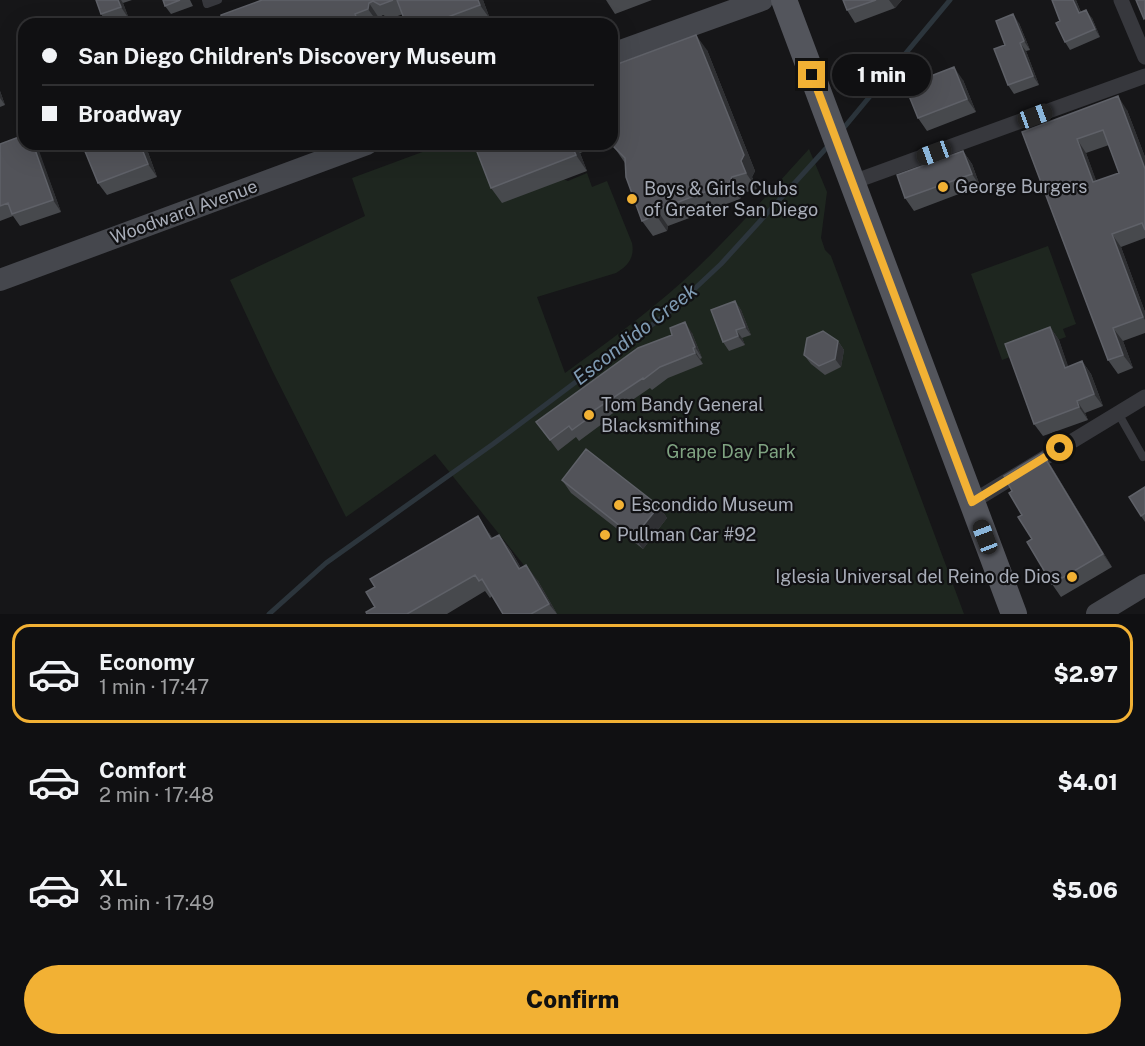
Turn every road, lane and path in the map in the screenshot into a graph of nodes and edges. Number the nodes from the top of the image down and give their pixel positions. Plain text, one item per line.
1 (206, 0) edge
2 (219, 0) edge
3 (762, 0) edge
4 (784, 0) edge
5 (1121, 0) edge
6 (618, 52) edge
7 (1145, 57) edge
8 (1145, 76) edge
9 (352, 150) edge
10 (853, 182) junction
11 (0, 280) edge
12 (1145, 397) edge
13 (1118, 413) junction
14 (1145, 456) edge
15 (972, 502) junction
16 (1145, 585) edge
17 (1014, 614) edge
18 (1097, 614) edge

1 - 2 lane
3 - 6 street
4 - 10 main road
5 - 7 street
8 - 10 street
9 - 11 street, Woodward Avenue
10 - 15 main road
12 - 13 street
13 - 14 lane
13 - 15 street
15 - 17 main road
16 - 18 street

